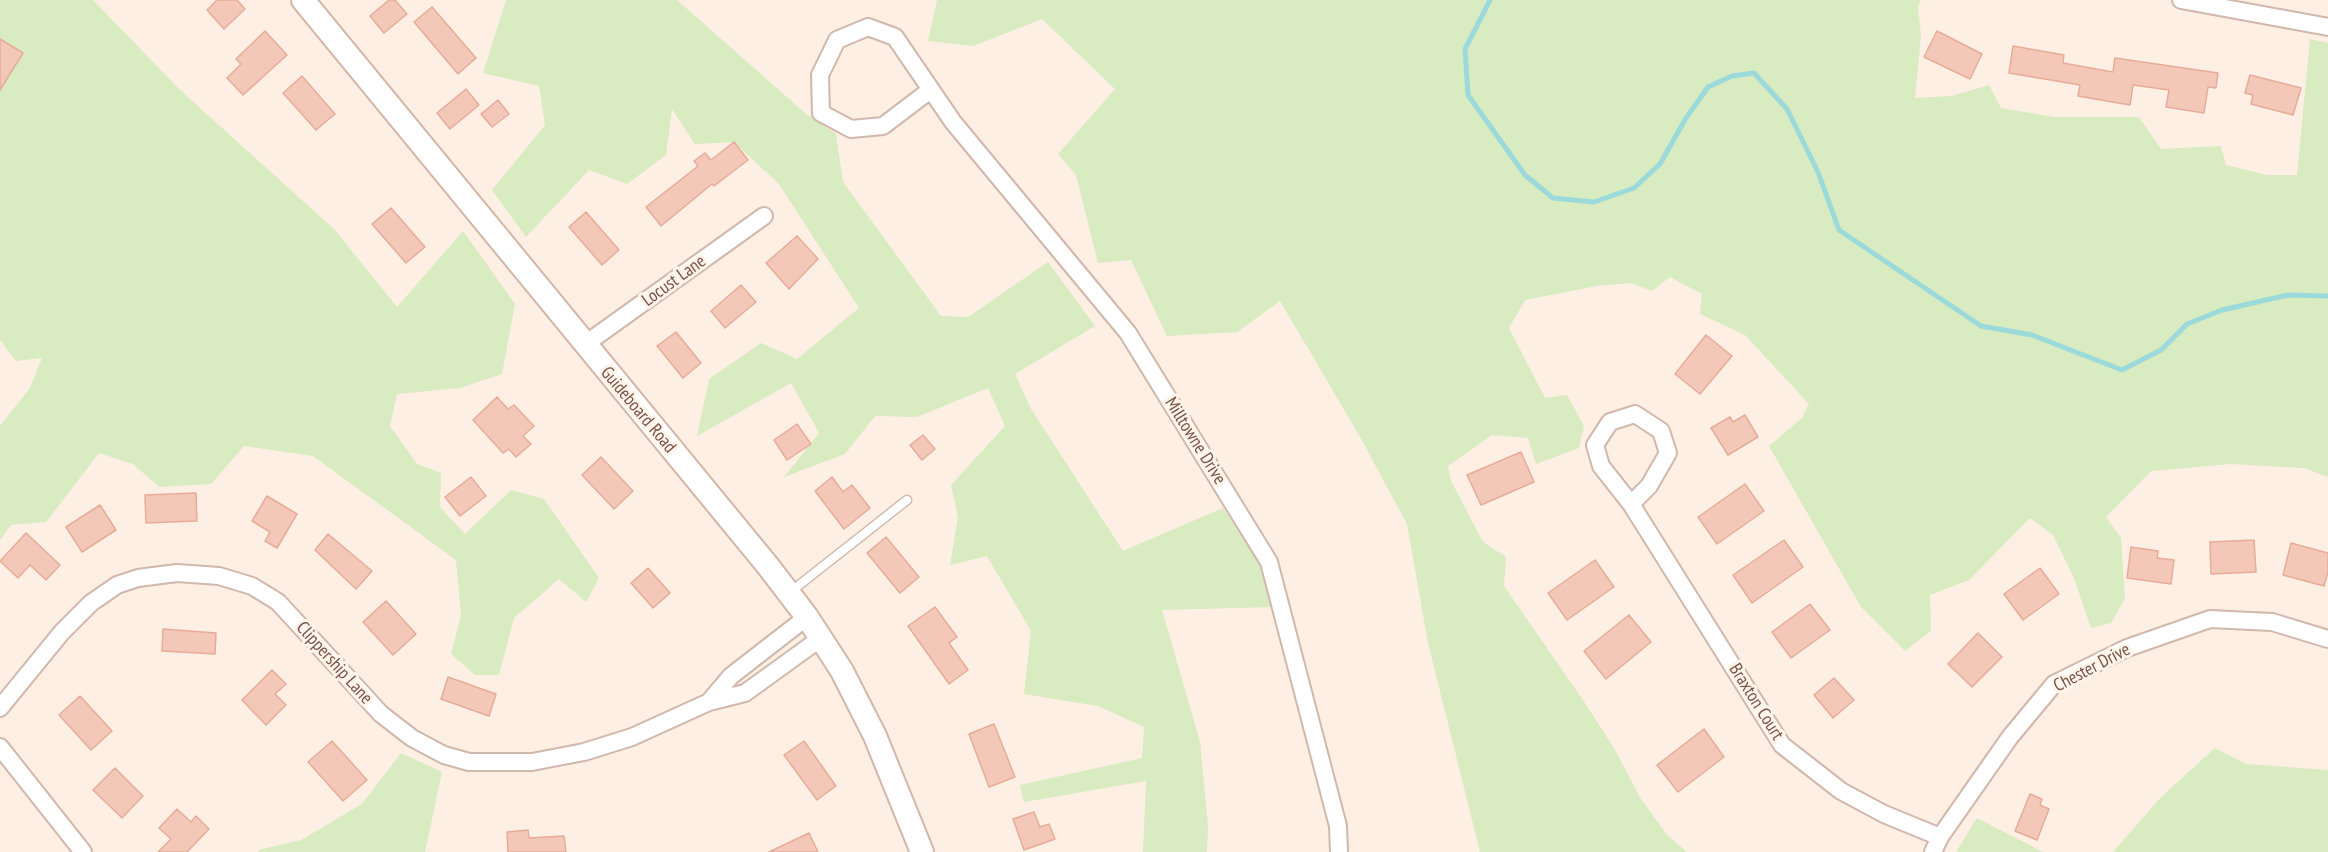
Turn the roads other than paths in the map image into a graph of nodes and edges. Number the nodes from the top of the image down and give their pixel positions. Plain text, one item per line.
1 (303, 0) edge
2 (2181, 0) edge
3 (2328, 27) edge
4 (929, 91) junction
5 (764, 216) dead end
6 (584, 345) junction
7 (907, 500) dead end
8 (1631, 504) junction
9 (789, 594) junction
10 (807, 617) junction
11 (821, 638) junction
12 (2328, 639) edge
13 (709, 702) junction
14 (0, 708) edge
15 (0, 747) edge
16 (1936, 845) edge
17 (83, 852) edge
18 (922, 852) edge
19 (1339, 852) edge

1 - 6 street, Guideboard Road
2 - 3 street
4 - 4 street, Milltowne Drive
4 - 19 street, Milltowne Drive
5 - 6 street, Locust Lane
6 - 9 street, Guideboard Road
7 - 9 lane
8 - 8 street, Braxton Court
8 - 16 street, Braxton Court
9 - 10 street, Guideboard Road
10 - 11 street, Guideboard Road
10 - 13 street, Clippership Lane
11 - 13 street, Clippership Lane
11 - 18 street, Guideboard Road
12 - 16 street, Chester Drive
13 - 14 street, Clippership Lane
15 - 17 street

